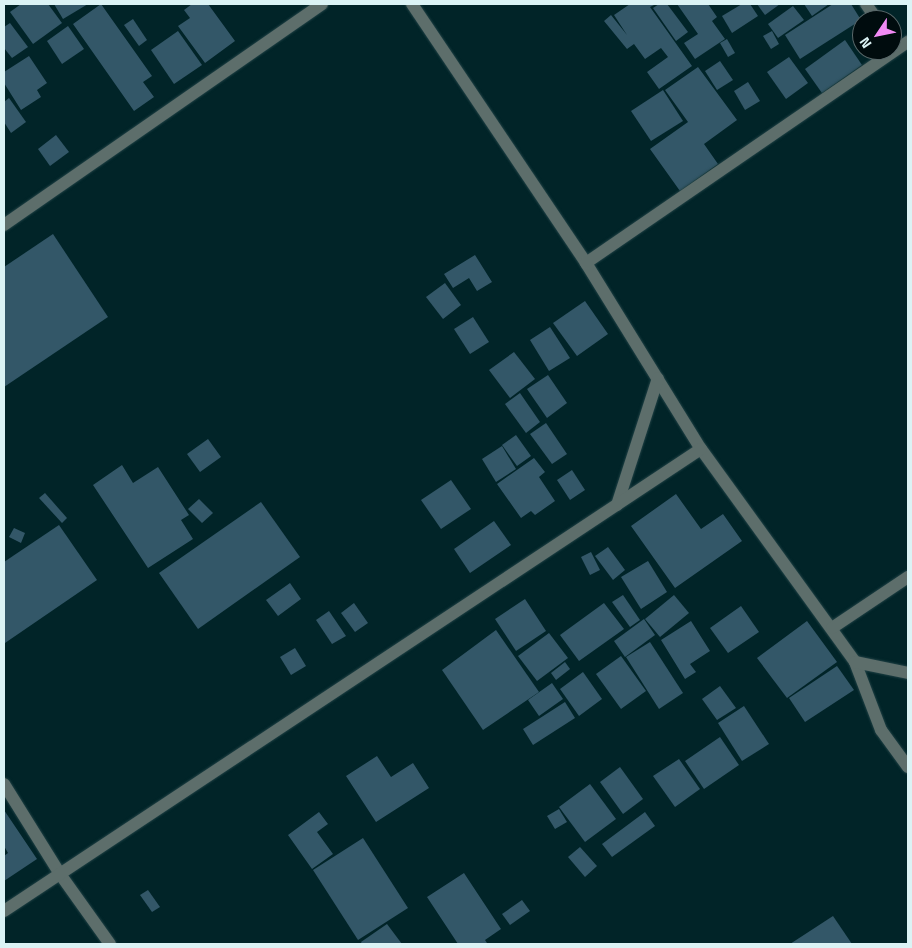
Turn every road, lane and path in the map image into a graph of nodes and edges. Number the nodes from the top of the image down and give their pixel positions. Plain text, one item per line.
1 (322, 4) edge
2 (412, 4) edge
3 (876, 60) edge
4 (4, 225) edge
5 (586, 262) junction
6 (658, 378) junction
7 (701, 448) junction
8 (617, 505) junction
9 (908, 577) edge
10 (832, 628) junction
11 (855, 662) junction
12 (908, 673) edge
13 (908, 767) edge
14 (4, 784) edge
15 (60, 874) junction
16 (4, 911) edge
17 (110, 944) edge

1 - 4 street
2 - 5 street
3 - 5 street
5 - 6 street
6 - 7 street
6 - 8 street
7 - 8 street
7 - 10 street
8 - 15 street
9 - 10 street
10 - 11 street
11 - 12 street
11 - 13 street
14 - 15 street
15 - 16 street
15 - 17 street

